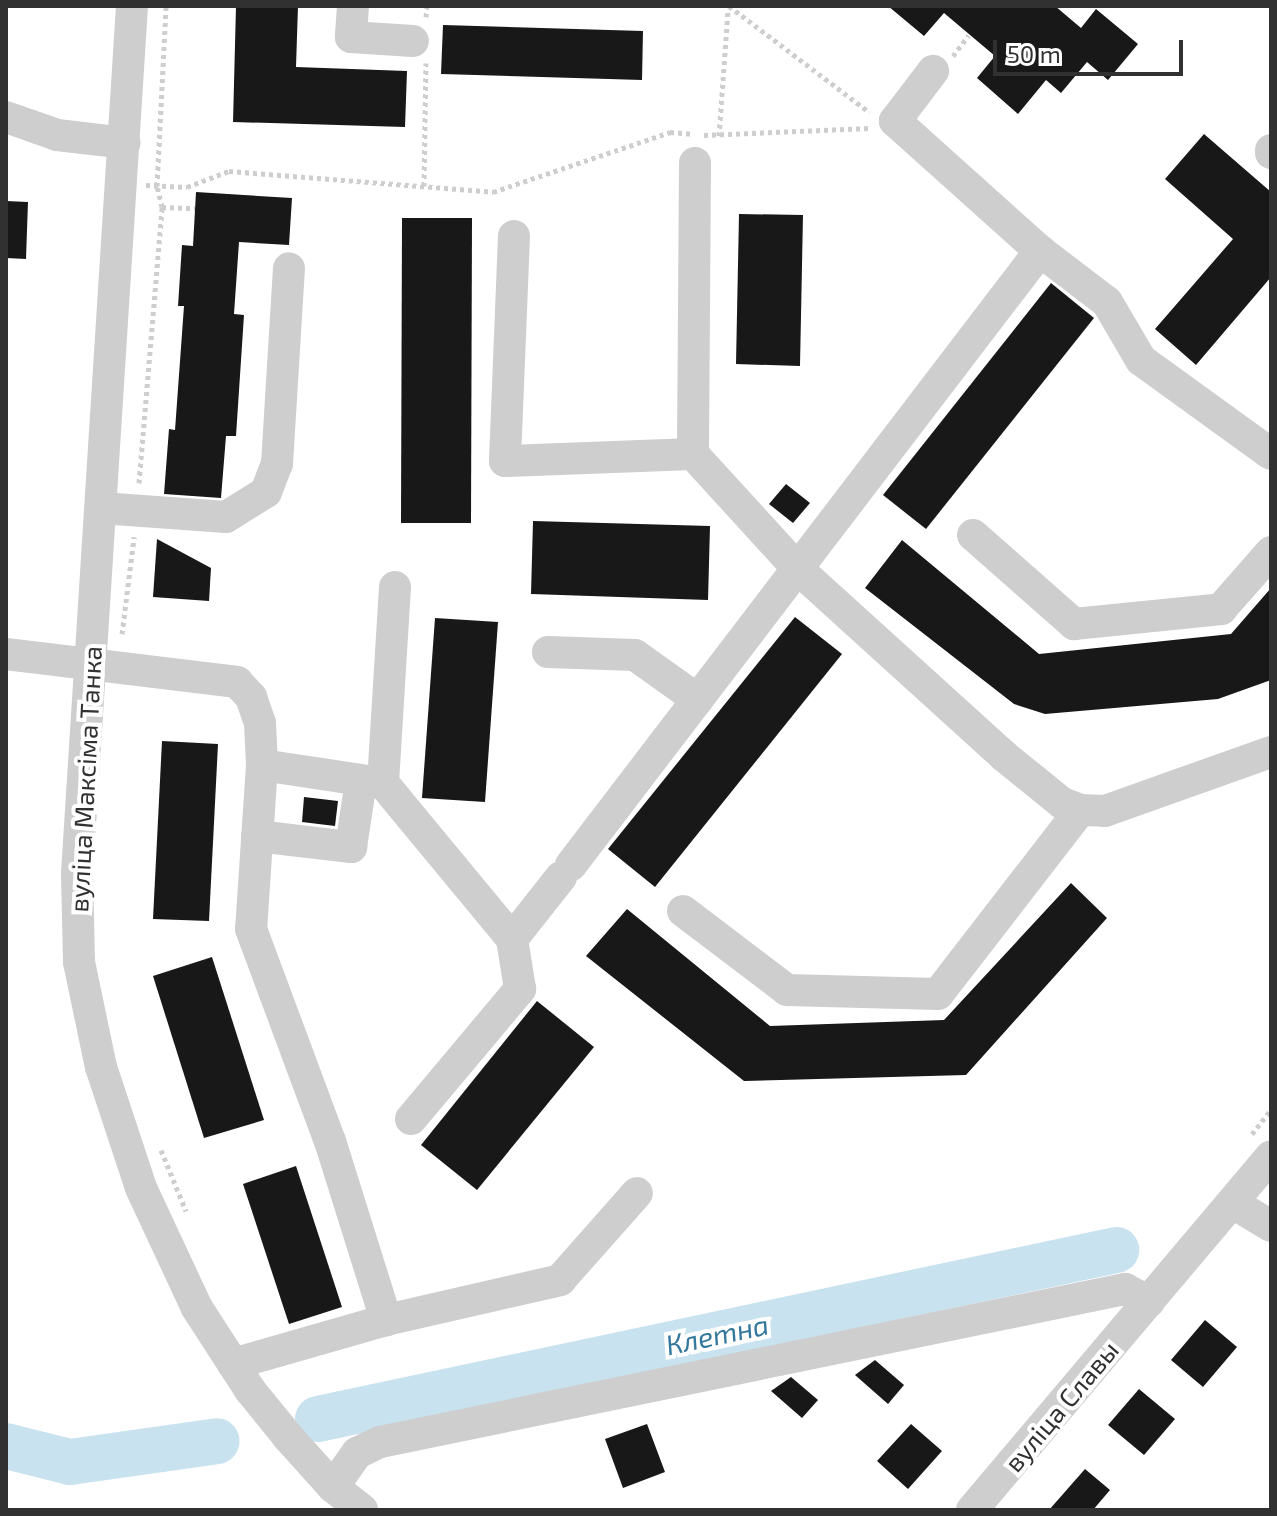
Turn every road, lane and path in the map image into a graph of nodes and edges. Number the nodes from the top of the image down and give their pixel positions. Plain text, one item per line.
1 (132, 6) edge
2 (166, 6) edge
3 (353, 6) edge
4 (427, 6) edge
5 (728, 8) edge
6 (969, 35) dead end
7 (421, 38) junction
8 (942, 66) joint
9 (6, 117) edge
10 (895, 126) junction
11 (719, 136) junction
12 (125, 143) junction
13 (695, 163) dead end
14 (157, 186) junction
15 (424, 186) junction
16 (162, 207) junction
17 (195, 208) dead end
18 (514, 236) dead end
19 (1040, 251) junction
20 (289, 268) dead end
21 (693, 454) junction
22 (1271, 454) edge
23 (101, 508) junction
24 (137, 510) junction
25 (973, 535) dead end
26 (1271, 552) edge
27 (799, 570) junction
28 (395, 587) dead end
29 (548, 652) dead end
30 (6, 654) edge
31 (102, 664) junction
32 (698, 700) junction
33 (1271, 752) edge
34 (262, 765) junction
35 (372, 782) junction
36 (1080, 810) junction
37 (257, 836) junction
38 (683, 911) dead end
39 (512, 939) junction
40 (411, 1119) dead end
41 (157, 1139) dead end
42 (1271, 1156) edge
43 (637, 1193) dead end
44 (1233, 1203) junction
45 (191, 1221) dead end
46 (1271, 1226) edge
47 (1149, 1302) junction
48 (386, 1320) junction
49 (233, 1364) junction
50 (333, 1487) junction
51 (362, 1510) edge
52 (972, 1510) edge

1 - 12 street, вуліца Максіма Танка
2 - 14 path
3 - 7 street
4 - 7 path
5 - 10 path
5 - 11 path
6 - 8 path
7 - 15 path
8 - 10 street
9 - 12 street
10 - 11 path
10 - 19 street
11 - 15 path
12 - 23 street, вуліца Максіма Танка
13 - 21 street
14 - 15 path
14 - 16 path
16 - 17 path
16 - 24 path
18 - 21 street
19 - 22 street
19 - 27 street
20 - 24 street
21 - 27 street
23 - 24 street
23 - 31 street, вуліца Максіма Танка
24 - 31 path
25 - 26 street
27 - 32 street
27 - 36 street
28 - 35 street
29 - 32 street
30 - 31 street
31 - 34 street
31 - 49 street, вуліца Максіма Танка
32 - 39 street
33 - 36 street
34 - 35 street
34 - 37 street
35 - 37 street
35 - 39 street
36 - 38 street
37 - 48 street
39 - 40 street
41 - 45 path
42 - 44 street, вуліца Славы
43 - 48 street
44 - 46 street
44 - 47 street, вуліца Славы
47 - 50 street
47 - 52 street, вуліца Славы
48 - 49 street
49 - 50 street, вуліца Максіма Танка
50 - 51 street, вуліца Максіма Танка

